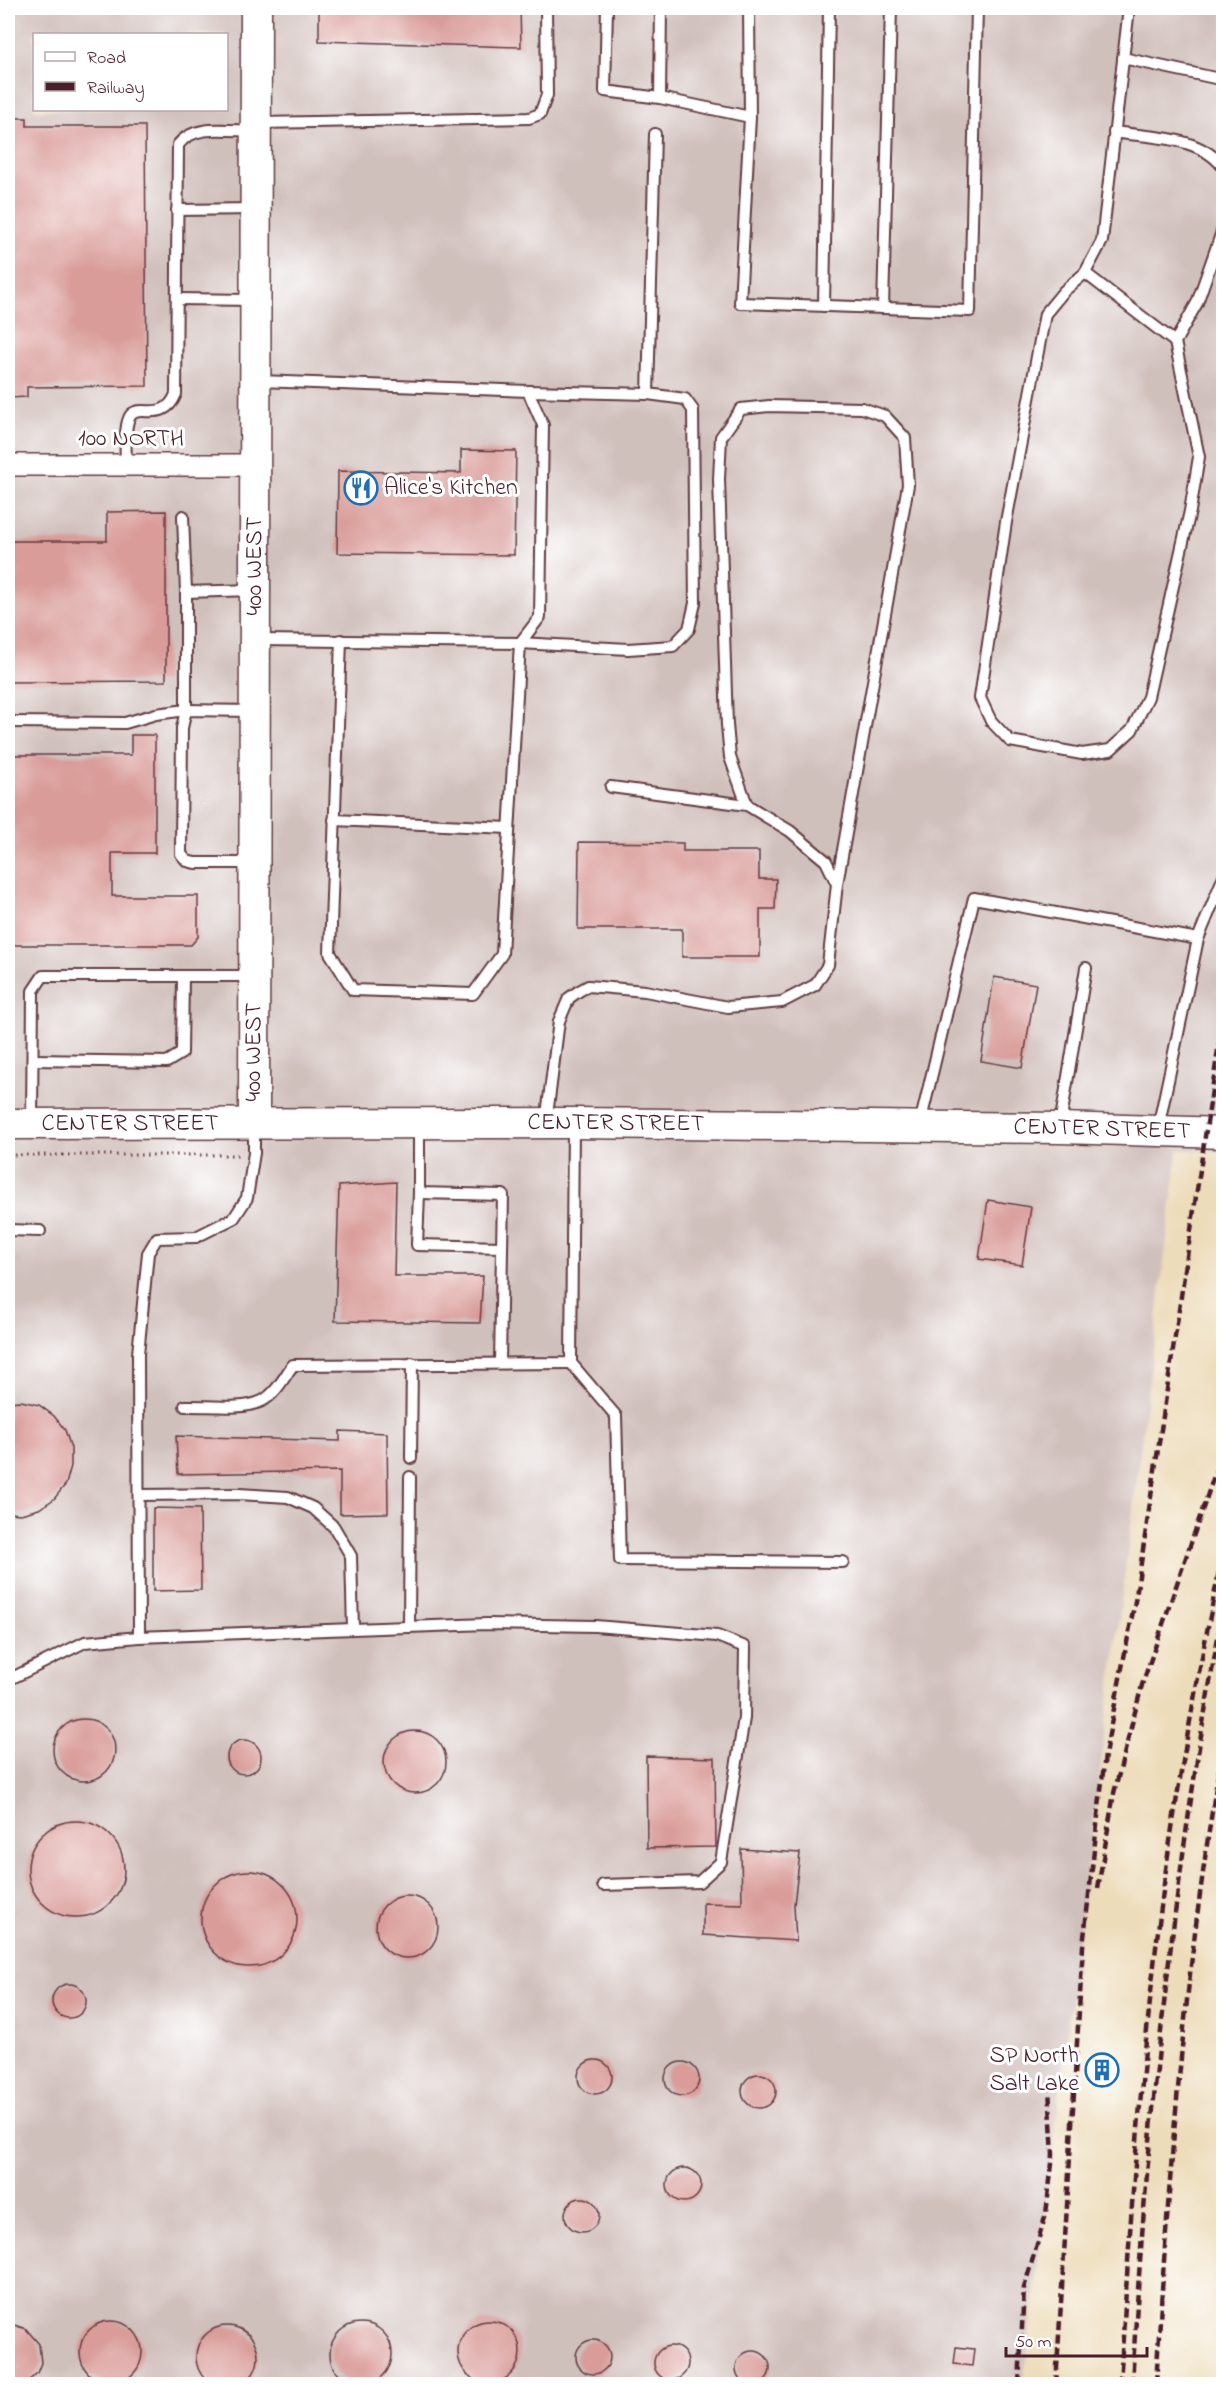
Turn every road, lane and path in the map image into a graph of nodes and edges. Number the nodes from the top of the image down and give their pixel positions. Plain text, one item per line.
1 (256, 8) edge
2 (546, 8) edge
3 (607, 8) edge
4 (661, 8) edge
5 (749, 8) edge
6 (829, 8) edge
7 (891, 8) edge
8 (977, 8) edge
9 (1129, 8) edge
10 (1123, 58) junction
11 (1224, 80) edge
12 (660, 98) junction
13 (750, 117) junction
14 (256, 127) junction
15 (1114, 132) junction
16 (655, 134) dead end
17 (1224, 168) edge
18 (255, 209) junction
19 (177, 210) junction
20 (1224, 226) edge
21 (1085, 273) junction
22 (177, 299) junction
23 (255, 300) junction
24 (824, 306) junction
25 (884, 308) junction
26 (1175, 342) junction
27 (255, 381) junction
28 (528, 391) junction
29 (648, 394) junction
30 (8, 465) edge
31 (126, 465) junction
32 (255, 465) junction
33 (183, 516) dead end
34 (255, 590) junction
35 (186, 592) junction
36 (255, 640) junction
37 (341, 640) junction
38 (520, 643) junction
39 (186, 710) junction
40 (255, 711) junction
41 (8, 722) edge
42 (611, 787) dead end
43 (747, 805) junction
44 (334, 820) junction
45 (509, 828) junction
46 (255, 863) junction
47 (1224, 876) edge
48 (837, 884) junction
49 (1198, 939) junction
50 (1086, 968) dead end
51 (183, 976) junction
52 (254, 976) junction
53 (33, 1060) junction
54 (419, 1123) junction
55 (559, 1123) junction
56 (20, 1124) edge
57 (254, 1124) junction
58 (919, 1127) junction
59 (1060, 1128) junction
60 (1158, 1130) junction
61 (1224, 1132) edge
62 (8, 1155) edge
63 (235, 1155) dead end
64 (418, 1193) junction
65 (8, 1230) edge
66 (40, 1231) dead end
67 (502, 1247) junction
68 (500, 1362) junction
69 (412, 1363) junction
70 (572, 1363) junction
71 (185, 1406) dead end
72 (411, 1458) dead end
73 (410, 1477) dead end
74 (139, 1495) junction
75 (843, 1562) dead end
76 (409, 1627) junction
77 (353, 1629) junction
78 (139, 1637) junction
79 (8, 1680) edge
80 (603, 1885) dead end

1 - 14 main road, 400 WEST
2 - 14 lane
3 - 12 lane
4 - 12 lane
5 - 13 lane
6 - 24 lane
7 - 25 lane
8 - 25 lane
9 - 10 lane
10 - 11 lane
10 - 15 lane
12 - 13 lane
13 - 24 lane
14 - 18 main road, 400 WEST
14 - 19 lane
15 - 17 lane
15 - 21 lane
16 - 29 lane
18 - 19 lane
18 - 23 main road, 400 WEST
19 - 22 lane
20 - 26 lane
21 - 26 lane
21 - 26 lane
22 - 23 lane
22 - 31 lane
23 - 27 main road, 400 WEST
24 - 25 lane
27 - 28 lane
27 - 32 main road, 400 WEST
28 - 29 lane
28 - 38 lane
29 - 38 lane
30 - 31 street, 100 NORTH
31 - 32 street, 100 NORTH
32 - 34 main road, 400 WEST
33 - 35 lane
34 - 35 lane
34 - 36 main road, 400 WEST
35 - 39 lane
36 - 37 lane
36 - 40 main road, 400 WEST
37 - 38 lane
37 - 44 lane
38 - 45 lane
39 - 40 lane
39 - 41 lane
39 - 46 lane
40 - 46 main road, 400 WEST
42 - 43 lane
43 - 48 lane
43 - 48 lane
44 - 45 lane
44 - 45 lane
46 - 52 main road, 400 WEST
47 - 49 lane
48 - 55 lane
49 - 58 lane
49 - 60 lane
50 - 59 lane
51 - 52 lane
51 - 53 lane
51 - 53 lane
52 - 57 main road, 400 WEST
53 - 56 lane
54 - 55 main road, CENTER STREET
54 - 57 main road, CENTER STREET
54 - 64 lane
55 - 58 main road, CENTER STREET
55 - 70 lane
56 - 57 main road, CENTER STREET
57 - 74 lane
58 - 59 main road, CENTER STREET
59 - 60 main road, CENTER STREET
60 - 61 main road, CENTER STREET
62 - 63 path
64 - 67 lane
64 - 67 lane
65 - 66 lane
67 - 68 lane
68 - 69 lane
68 - 70 lane
69 - 71 lane
69 - 72 lane
70 - 75 lane
73 - 76 lane
74 - 77 lane
74 - 78 lane
76 - 77 lane
76 - 80 lane
77 - 78 lane
78 - 79 lane

